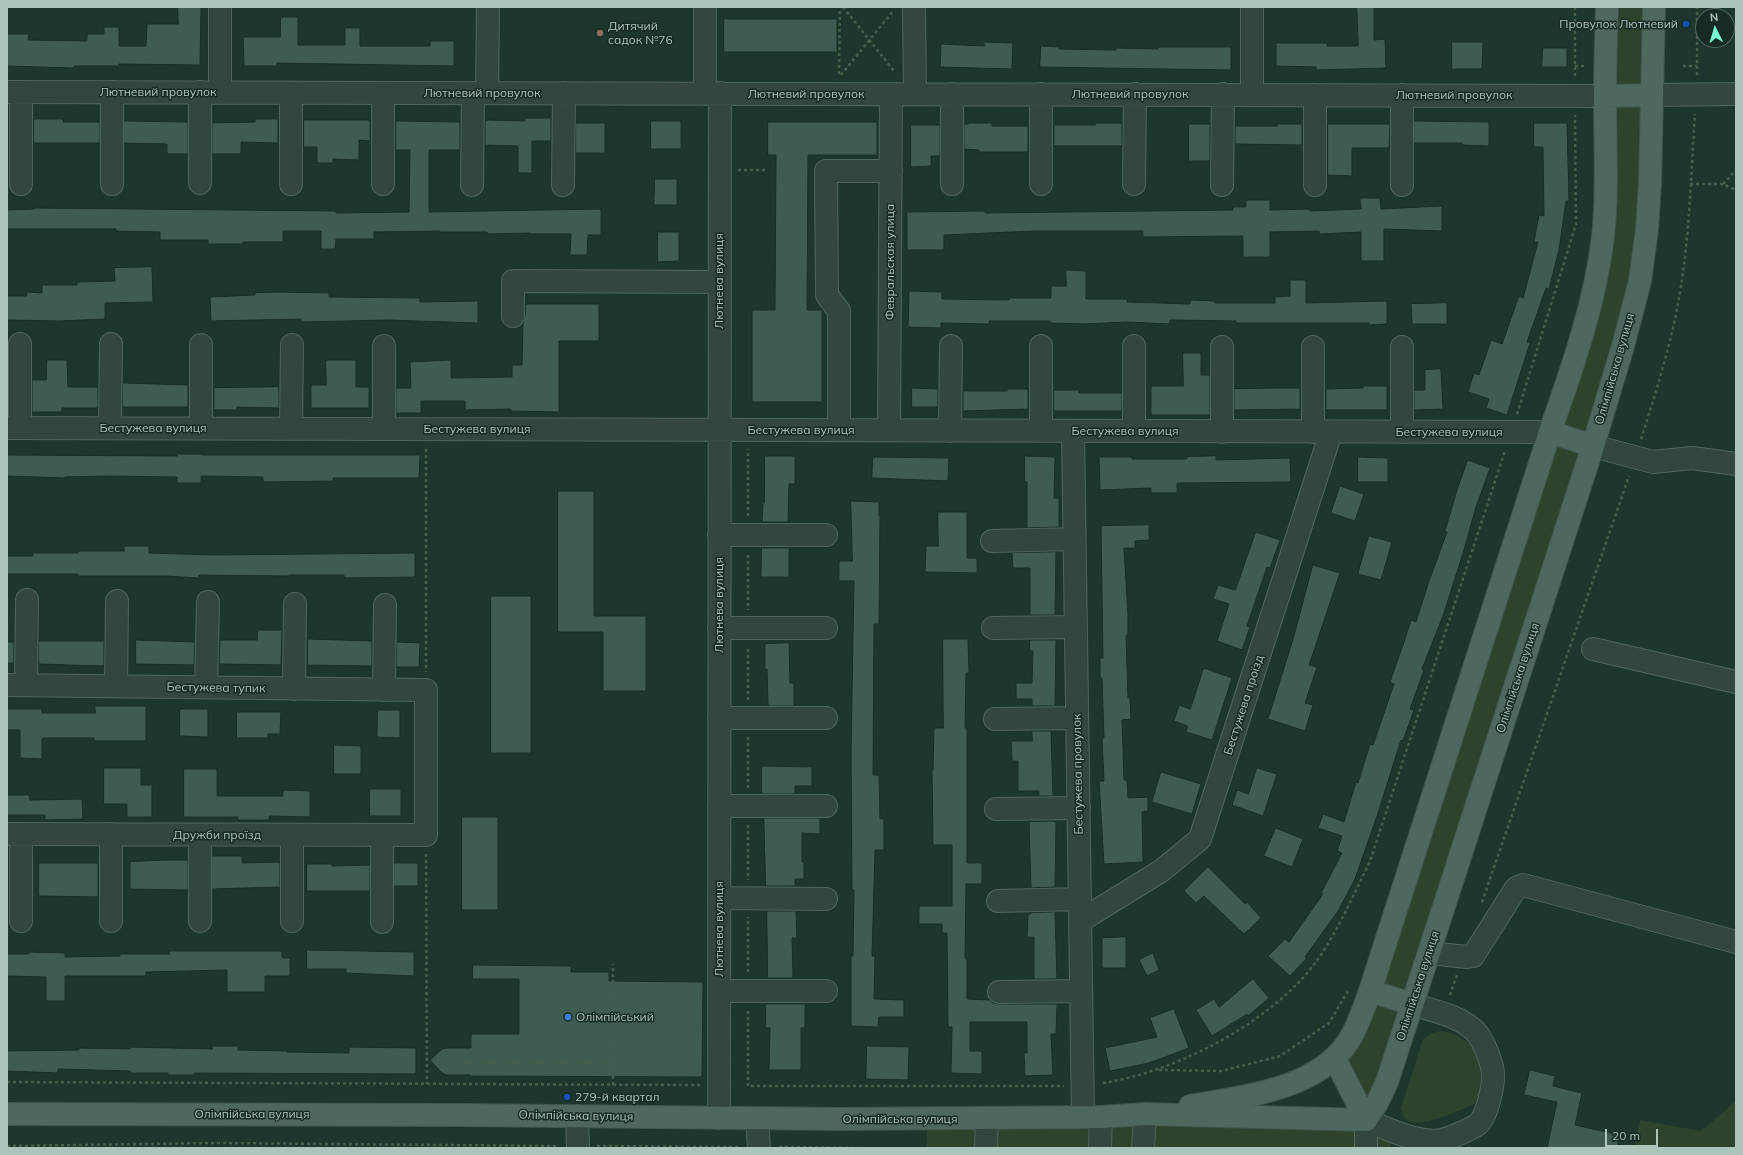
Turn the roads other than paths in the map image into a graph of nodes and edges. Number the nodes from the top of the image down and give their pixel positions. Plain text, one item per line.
1 (220, 7) edge
2 (488, 7) edge
3 (705, 7) edge
4 (914, 7) edge
5 (1252, 7) edge
6 (1607, 7) edge
7 (1654, 7) edge
8 (894, 84) junction
9 (14, 92) edge
10 (112, 92) junction
11 (210, 92) junction
12 (291, 93) junction
13 (383, 93) junction
14 (480, 93) junction
15 (564, 93) junction
16 (712, 93) junction
17 (915, 94) junction
18 (952, 94) junction
19 (1041, 94) junction
20 (1135, 94) junction
21 (1223, 94) junction
22 (1252, 94) junction
23 (1315, 94) junction
24 (1736, 94) edge
25 (1402, 95) junction
26 (1652, 95) junction
27 (1605, 96) junction
28 (890, 171) junction
29 (21, 184) dead end
30 (112, 184) dead end
31 (200, 184) dead end
32 (291, 184) dead end
33 (383, 184) dead end
34 (952, 184) dead end
35 (1041, 184) dead end
36 (1134, 184) dead end
37 (1222, 184) dead end
38 (472, 185) dead end
39 (563, 185) dead end
40 (1315, 185) dead end
41 (1402, 185) dead end
42 (720, 282) junction
43 (512, 316) dead end
44 (20, 344) dead end
45 (111, 344) dead end
46 (201, 344) dead end
47 (292, 345) dead end
48 (384, 346) dead end
49 (951, 346) dead end
50 (1041, 346) dead end
51 (1134, 346) dead end
52 (1222, 347) dead end
53 (1313, 347) dead end
54 (1402, 347) dead end
55 (14, 428) edge
56 (110, 428) junction
57 (201, 428) junction
58 (291, 429) junction
59 (384, 429) junction
60 (719, 430) junction
61 (840, 430) junction
62 (889, 430) junction
63 (950, 431) junction
64 (1041, 431) junction
65 (1073, 431) junction
66 (1134, 431) junction
67 (1222, 432) junction
68 (1322, 432) junction
69 (1402, 432) junction
70 (1550, 432) junction
71 (1593, 446) junction
72 (1736, 464) edge
73 (719, 535) junction
74 (826, 535) dead end
75 (1074, 539) junction
76 (992, 541) dead end
77 (27, 600) dead end
78 (118, 602) dead end
79 (208, 602) dead end
80 (295, 604) dead end
81 (386, 605) dead end
82 (1076, 627) junction
83 (719, 628) junction
84 (826, 628) dead end
85 (993, 628) dead end
86 (1593, 649) dead end
87 (1736, 682) edge
88 (16, 685) edge
89 (116, 686) junction
90 (206, 688) junction
91 (294, 689) junction
92 (384, 690) junction
93 (719, 718) junction
94 (826, 718) dead end
95 (1077, 718) junction
96 (995, 719) dead end
97 (719, 806) junction
98 (826, 806) dead end
99 (1079, 808) junction
100 (996, 809) dead end
101 (14, 834) edge
102 (111, 834) junction
103 (200, 835) junction
104 (292, 835) junction
105 (382, 835) junction
106 (426, 835) joint
107 (719, 898) junction
108 (826, 899) dead end
109 (1080, 899) junction
110 (998, 900) dead end
111 (21, 921) dead end
112 (111, 921) dead end
113 (200, 921) dead end
114 (292, 921) dead end
115 (1080, 921) junction
116 (382, 922) dead end
117 (1736, 942) edge
118 (1429, 953) junction
119 (1361, 988) junction
120 (719, 991) junction
121 (826, 991) dead end
122 (1082, 991) junction
123 (999, 992) dead end
124 (1412, 1004) junction
125 (1335, 1059) junction
126 (7, 1114) edge
127 (1145, 1114) junction
128 (578, 1116) junction
129 (1092, 1117) junction
130 (719, 1118) junction
131 (987, 1118) junction
132 (757, 1119) junction
133 (1366, 1120) junction
134 (578, 1147) edge
135 (758, 1148) edge
136 (986, 1148) edge
137 (1100, 1148) edge
138 (1143, 1148) edge
139 (1366, 1148) edge

1 - 11 street
2 - 14 street
3 - 16 street, Лютнева вулиця
4 - 17 street
5 - 22 street
6 - 27 main road, Олімпійська вулиця
7 - 26 main road, Олімпійська вулиця
8 - 16 street, Лютневий провулок
8 - 17 street, Лютневий провулок
8 - 28 street, Февральская улица
9 - 10 street, Лютневий провулок
9 - 29 street
10 - 11 street, Лютневий провулок
10 - 30 street
11 - 12 street, Лютневий провулок
11 - 31 street
12 - 13 street, Лютневий провулок
12 - 32 street
13 - 14 street, Лютневий провулок
13 - 33 street
14 - 15 street, Лютневий провулок
14 - 38 street
15 - 16 street, Лютневий провулок
15 - 39 street
16 - 42 street, Лютнева вулиця
17 - 18 street, Лютневий провулок
18 - 19 street, Лютневий провулок
18 - 34 street
19 - 20 street, Лютневий провулок
19 - 35 street
20 - 21 street, Лютневий провулок
20 - 36 street
21 - 22 street, Лютневий провулок
21 - 37 street
22 - 23 street, Лютневий провулок
23 - 25 street, Лютневий провулок
23 - 40 street
24 - 26 street
25 - 27 street, Лютневий провулок
25 - 41 street
26 - 27 main road
26 - 71 main road, Олімпійська вулиця
27 - 70 main road, Олімпійська вулиця
28 - 61 street
28 - 62 street, Февральская улица
42 - 43 street
42 - 60 street, Лютнева вулиця
44 - 55 street
45 - 56 street
46 - 57 street
47 - 58 street
48 - 59 street
49 - 63 street
50 - 64 street
51 - 66 street
52 - 67 street
53 - 68 street, Бестужева проїзд
54 - 69 street
55 - 56 street, Бестужева вулиця
56 - 57 street, Бестужева вулиця
57 - 58 street, Бестужева вулиця
58 - 59 street, Бестужева вулиця
59 - 60 street, Бестужева вулиця
60 - 61 street, Бестужева вулиця
60 - 73 street, Лютнева вулиця
61 - 62 street, Бестужева вулиця
62 - 63 street, Бестужева вулиця
63 - 64 street, Бестужева вулиця
64 - 65 street, Бестужева вулиця
65 - 66 street, Бестужева вулиця
65 - 75 street, Бестужева провулок
66 - 67 street, Бестужева вулиця
67 - 68 street, Бестужева вулиця
68 - 69 street, Бестужева вулиця
68 - 115 street, Бестужева проїзд
69 - 70 street, Бестужева вулиця
70 - 71 main road, Бестужева вулиця
70 - 119 main road, Олімпійська вулиця
71 - 72 street
71 - 118 main road, Олімпійська вулиця
73 - 74 street
73 - 83 street, Лютнева вулиця
75 - 76 street
75 - 82 street, Бестужева провулок
77 - 88 street
78 - 89 street
79 - 90 street
80 - 91 street
81 - 92 street
82 - 85 street
82 - 95 street, Бестужева провулок
83 - 84 street
83 - 93 street, Лютнева вулиця
86 - 87 street
88 - 89 street, Бестужева тупик
89 - 90 street, Бестужева тупик
90 - 91 street, Бестужева тупик
91 - 92 street, Бестужева тупик
92 - 106 street, Бестужева тупик
93 - 94 street
93 - 97 street, Лютнева вулиця
95 - 96 street
95 - 99 street, Бестужева провулок
97 - 98 street
97 - 107 street, Лютнева вулиця
99 - 100 street
99 - 109 street, Бестужева провулок
101 - 102 street, Дружби проїзд
101 - 111 street
102 - 103 street, Дружби проїзд
102 - 112 street
103 - 104 street, Дружби проїзд
103 - 113 street
104 - 105 street, Дружби проїзд
104 - 114 street
105 - 106 street, Дружби проїзд
105 - 116 street
107 - 108 street
107 - 120 street, Лютнева вулиця
109 - 110 street
109 - 115 street, Бестужева провулок
115 - 122 street, Бестужева провулок
117 - 118 street
118 - 124 main road, Олімпійська вулиця
119 - 124 main road
119 - 125 main road, Олімпійська вулиця
120 - 121 street
120 - 130 street, Лютнева вулиця
122 - 123 street
122 - 129 street, Бестужева провулок
124 - 133 main road, Олімпійська вулиця
124 - 133 street
125 - 127 main road, Олімпійська вулиця
125 - 133 main road
126 - 128 main road, Олімпійська вулиця
127 - 129 main road, Олімпійська вулиця
127 - 133 main road, Олімпійська вулиця
127 - 138 street
128 - 130 main road, Олімпійська вулиця
128 - 134 street
129 - 131 main road, Олімпійська вулиця
129 - 137 street, Бестужева провулок
130 - 132 main road, Олімпійська вулиця
131 - 132 main road, Олімпійська вулиця
131 - 136 street
132 - 135 street
133 - 139 street

